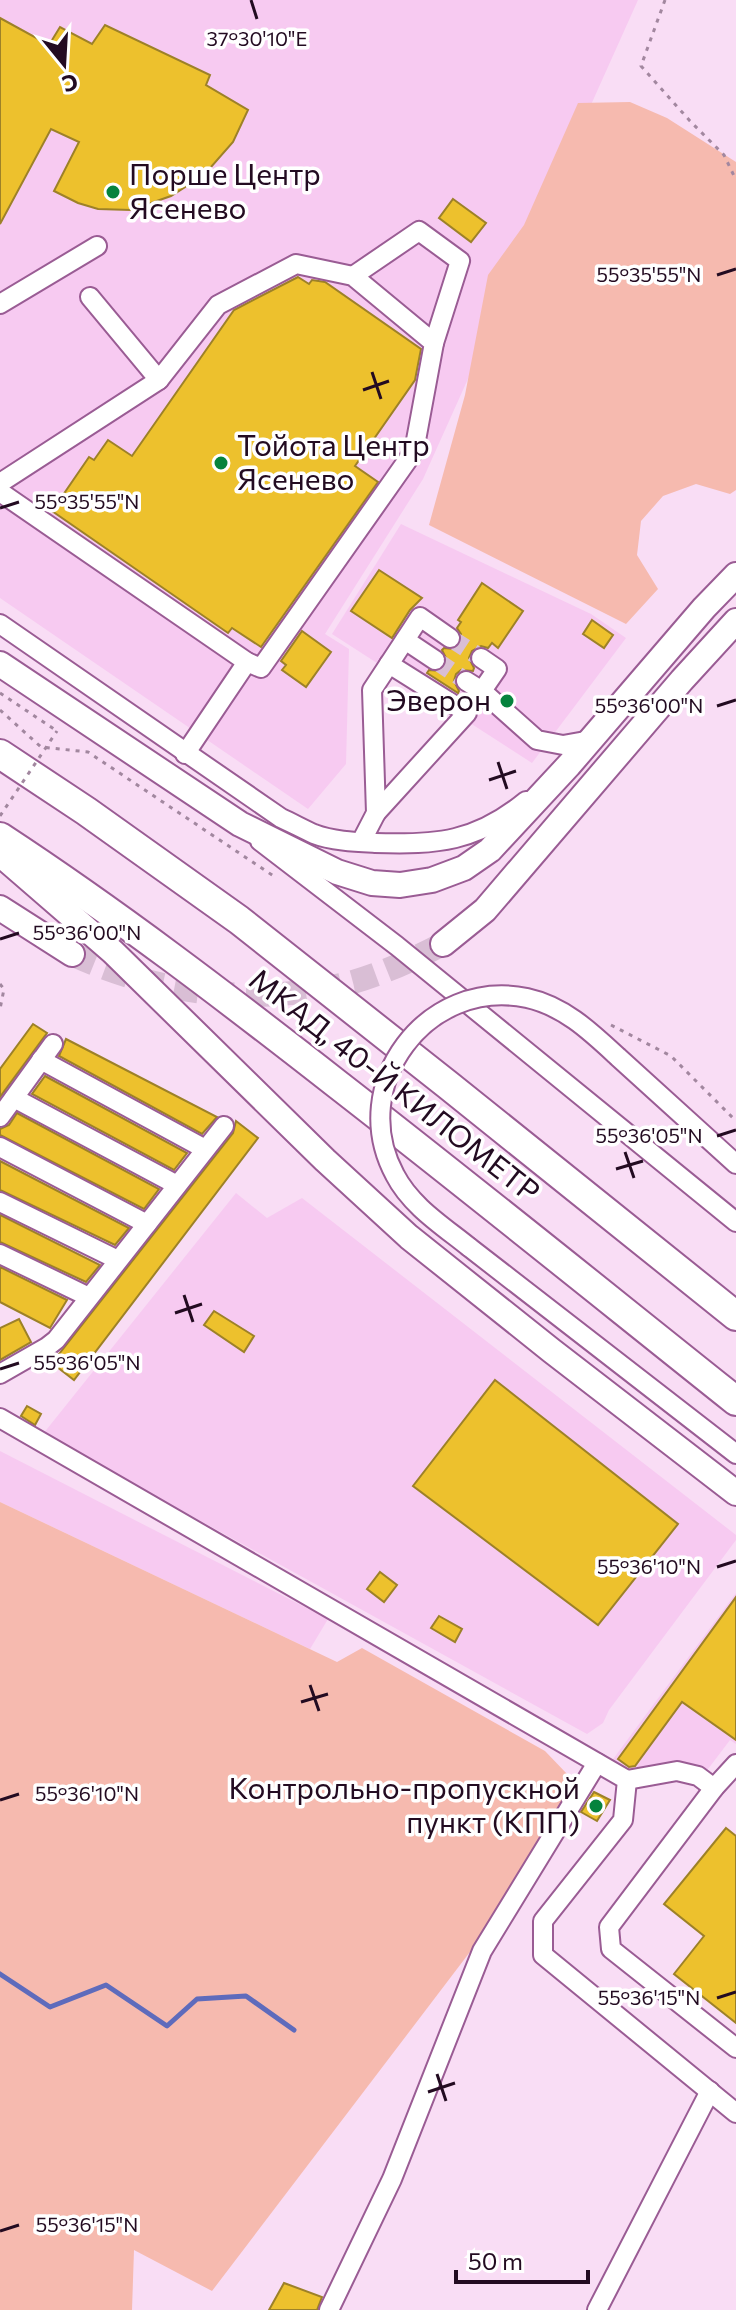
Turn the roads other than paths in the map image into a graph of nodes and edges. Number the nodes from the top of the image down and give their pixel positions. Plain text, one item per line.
1 (97, 246) dead end
2 (353, 276) junction
3 (90, 297) dead end
4 (0, 304) edge
5 (434, 343) junction
6 (159, 380) junction
7 (0, 483) edge
8 (0, 492) edge
9 (736, 575) edge
10 (736, 621) edge
11 (0, 624) edge
12 (450, 638) tunnel mouth
13 (405, 640) junction
14 (481, 658) dead end
15 (435, 660) tunnel mouth
16 (247, 662) junction
17 (0, 664) edge
18 (389, 664) junction
19 (474, 686) junction
20 (467, 713) junction
21 (591, 740) junction
22 (0, 754) edge
23 (185, 754) junction
24 (569, 765) junction
25 (376, 813) junction
26 (240, 824) junction
27 (0, 837) edge
28 (361, 842) junction
29 (0, 854) edge
30 (0, 908) edge
31 (443, 944) tunnel mouth
32 (72, 954) tunnel mouth
33 (53, 1044) dead end
34 (41, 1060) junction
35 (14, 1098) junction
36 (0, 1117) edge
37 (224, 1126) dead end
38 (0, 1147) edge
39 (205, 1149) junction
40 (736, 1164) edge
41 (177, 1185) junction
42 (0, 1202) edge
43 (736, 1222) edge
44 (147, 1224) junction
45 (0, 1254) edge
46 (118, 1260) junction
47 (89, 1297) junction
48 (736, 1316) edge
49 (0, 1374) edge
50 (736, 1401) edge
51 (0, 1418) edge
52 (736, 1454) edge
53 (736, 1493) edge
54 (597, 1763) junction
55 (736, 1764) edge
56 (627, 1780) junction
57 (714, 1788) junction
58 (736, 2048) edge
59 (710, 2091) junction
60 (736, 2113) edge
61 (329, 2310) edge
62 (597, 2310) edge

1 - 4 street
2 - 5 street
2 - 5 street
2 - 6 street
3 - 6 street
5 - 16 street
6 - 7 street
8 - 16 street
9 - 21 main road
10 - 31 main road
11 - 23 street
12 - 13 street
13 - 15 street
13 - 18 street
14 - 19 street
16 - 23 street
17 - 26 main road
18 - 20 street
18 - 25 street
19 - 20 street
19 - 21 street
20 - 25 street
21 - 24 main road
22 - 48 highway, МКАД, 40-Й КИЛОМЕТР
23 - 28 street
24 - 26 main road
24 - 28 street
25 - 28 street
26 - 43 street
27 - 50 highway, МКАД, 40-Й КИЛОМЕТР
29 - 53 main road
30 - 32 main road
33 - 34 street
34 - 35 street
34 - 39 street
35 - 36 street
35 - 41 street
37 - 39 street
38 - 44 street
39 - 41 street
40 - 52 street, bridge
41 - 44 street
42 - 46 street
44 - 46 street
45 - 47 street
46 - 47 street
47 - 49 street
51 - 54 street
54 - 56 street
54 - 61 street
55 - 57 street
56 - 57 street
56 - 59 street
57 - 58 street
59 - 60 street
59 - 62 street

